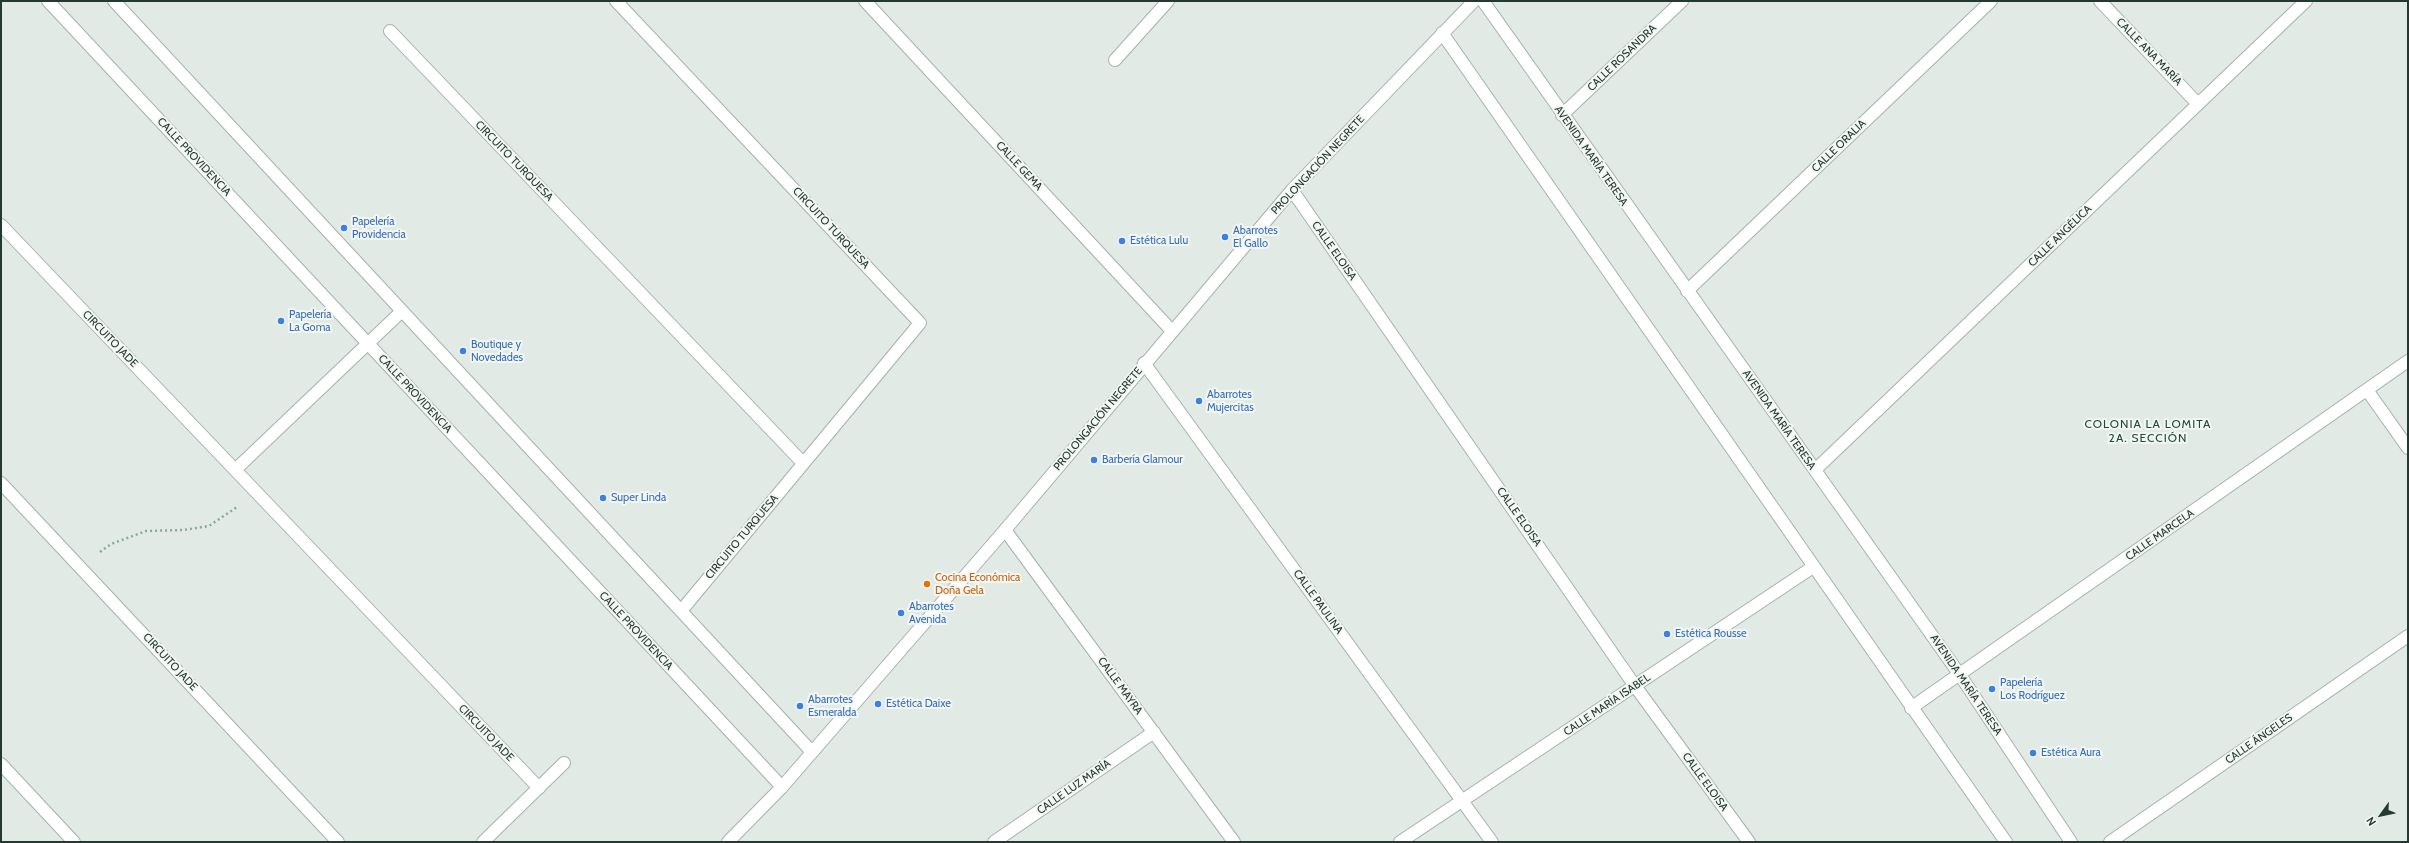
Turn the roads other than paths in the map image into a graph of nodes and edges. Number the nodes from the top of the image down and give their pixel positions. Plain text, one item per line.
1 (48, 1) edge
2 (114, 1) edge
3 (616, 1) edge
4 (865, 1) edge
5 (1474, 1) edge
6 (1483, 1) edge
7 (1682, 1) edge
8 (1991, 1) edge
9 (2100, 1) edge
10 (2306, 1) edge
11 (1164, 3) edge
12 (390, 31) dead end
13 (1442, 33) junction
14 (1115, 60) dead end
15 (2198, 104) junction
16 (1562, 115) junction
17 (1292, 190) junction
18 (1, 225) edge
19 (1687, 291) junction
20 (402, 311) junction
21 (1172, 331) junction
22 (368, 344) junction
23 (2408, 361) edge
24 (1144, 363) junction
25 (2367, 390) junction
26 (2408, 448) edge
27 (804, 463) junction
28 (235, 470) junction
29 (1815, 470) junction
30 (1, 483) edge
31 (1005, 530) junction
32 (1813, 567) junction
33 (681, 611) junction
34 (2408, 636) edge
35 (1960, 675) junction
36 (1635, 686) junction
37 (1911, 708) junction
38 (1154, 732) junction
39 (812, 752) junction
40 (564, 763) dead end
41 (1, 764) edge
42 (782, 787) junction
43 (539, 788) junction
44 (1463, 800) junction
45 (74, 842) edge
46 (338, 842) edge
47 (483, 842) edge
48 (728, 842) edge
49 (994, 842) edge
50 (1234, 842) edge
51 (1400, 842) edge
52 (1492, 842) edge
53 (1749, 842) edge
54 (2006, 842) edge
55 (2071, 842) edge
56 (2110, 842) edge

1 - 22 street, CALLE PROVIDENCIA
2 - 20 street
3 - 27 street, CIRCUITO TURQUESA
4 - 21 street, CALLE GEMA
5 - 13 street, PROLONGACIÓN NEGRETE
6 - 16 street, AVENIDA MARÍA TERESA
7 - 16 street, CALLE ROSANDRA
8 - 19 street, CALLE ORALIA
9 - 15 street, CALLE ANA MARÍA
10 - 15 street, CALLE ANGÉLICA
11 - 14 street
12 - 27 street, CIRCUITO TURQUESA
13 - 17 street, PROLONGACIÓN NEGRETE
13 - 32 street
15 - 29 street, CALLE ANGÉLICA
16 - 19 street, AVENIDA MARÍA TERESA
17 - 21 street, PROLONGACIÓN NEGRETE
17 - 36 street, CALLE ELOISA
18 - 28 street, CIRCUITO JADE
19 - 29 street, AVENIDA MARÍA TERESA
20 - 22 street
20 - 33 street
21 - 24 street, PROLONGACIÓN NEGRETE
22 - 28 street
22 - 42 street, CALLE PROVIDENCIA
23 - 25 street, CALLE MARCELA
24 - 31 street, PROLONGACIÓN NEGRETE
24 - 44 street, CALLE PAULINA
25 - 26 street
25 - 35 street, CALLE MARCELA
27 - 33 street, CIRCUITO TURQUESA
28 - 43 street, CIRCUITO JADE
29 - 35 street, AVENIDA MARÍA TERESA
30 - 46 street, CIRCUITO JADE
31 - 38 street, CALLE MAYRA
31 - 39 street, PROLONGACIÓN NEGRETE
32 - 36 street, CALLE MARÍA ISABEL
32 - 37 street
33 - 39 street
34 - 56 street, CALLE ÁNGELES
35 - 37 street, CALLE MARCELA
35 - 55 street, AVENIDA MARÍA TERESA
36 - 44 street, CALLE MARÍA ISABEL
36 - 53 street, CALLE ELOISA
37 - 54 street
38 - 49 street, CALLE LUZ MARÍA
38 - 50 street, CALLE MAYRA
39 - 42 street, PROLONGACIÓN NEGRETE
40 - 43 street
41 - 45 street
42 - 48 street, PROLONGACIÓN NEGRETE
43 - 47 street
44 - 51 street, CALLE MARÍA ISABEL
44 - 52 street, CALLE PAULINA

